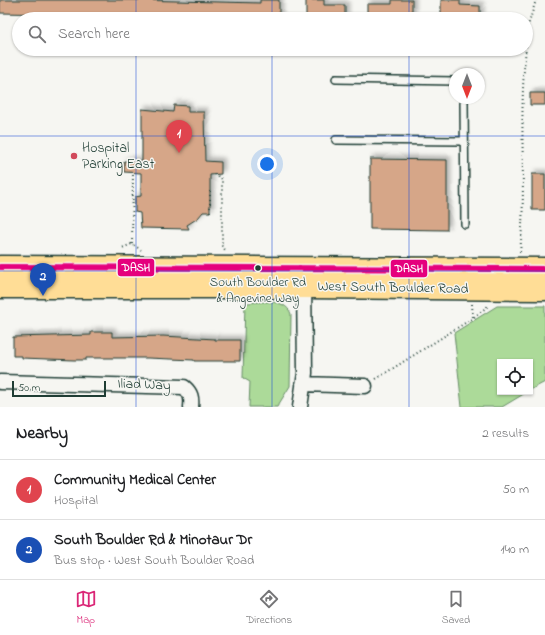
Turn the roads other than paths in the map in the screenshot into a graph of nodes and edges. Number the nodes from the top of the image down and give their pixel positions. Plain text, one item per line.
1 (336, 79) dead end
2 (449, 81) edge
3 (464, 104) edge
4 (336, 140) dead end
5 (464, 141) junction
6 (465, 224) dead end
7 (0, 267) edge
8 (545, 269) edge
9 (304, 278) junction
10 (0, 287) edge
11 (545, 289) edge
12 (0, 382) edge
13 (303, 384) junction
14 (364, 386) road end
15 (190, 407) edge
16 (300, 407) edge

1 - 2 lane
3 - 5 lane
4 - 5 lane
5 - 6 lane
7 - 9 main road, West South Boulder Road
8 - 9 main road, West South Boulder Road
9 - 10 main road, West South Boulder Road
9 - 11 main road, West South Boulder Road
9 - 13 street
12 - 15 street, Iliad Way
13 - 14 street
13 - 16 street

